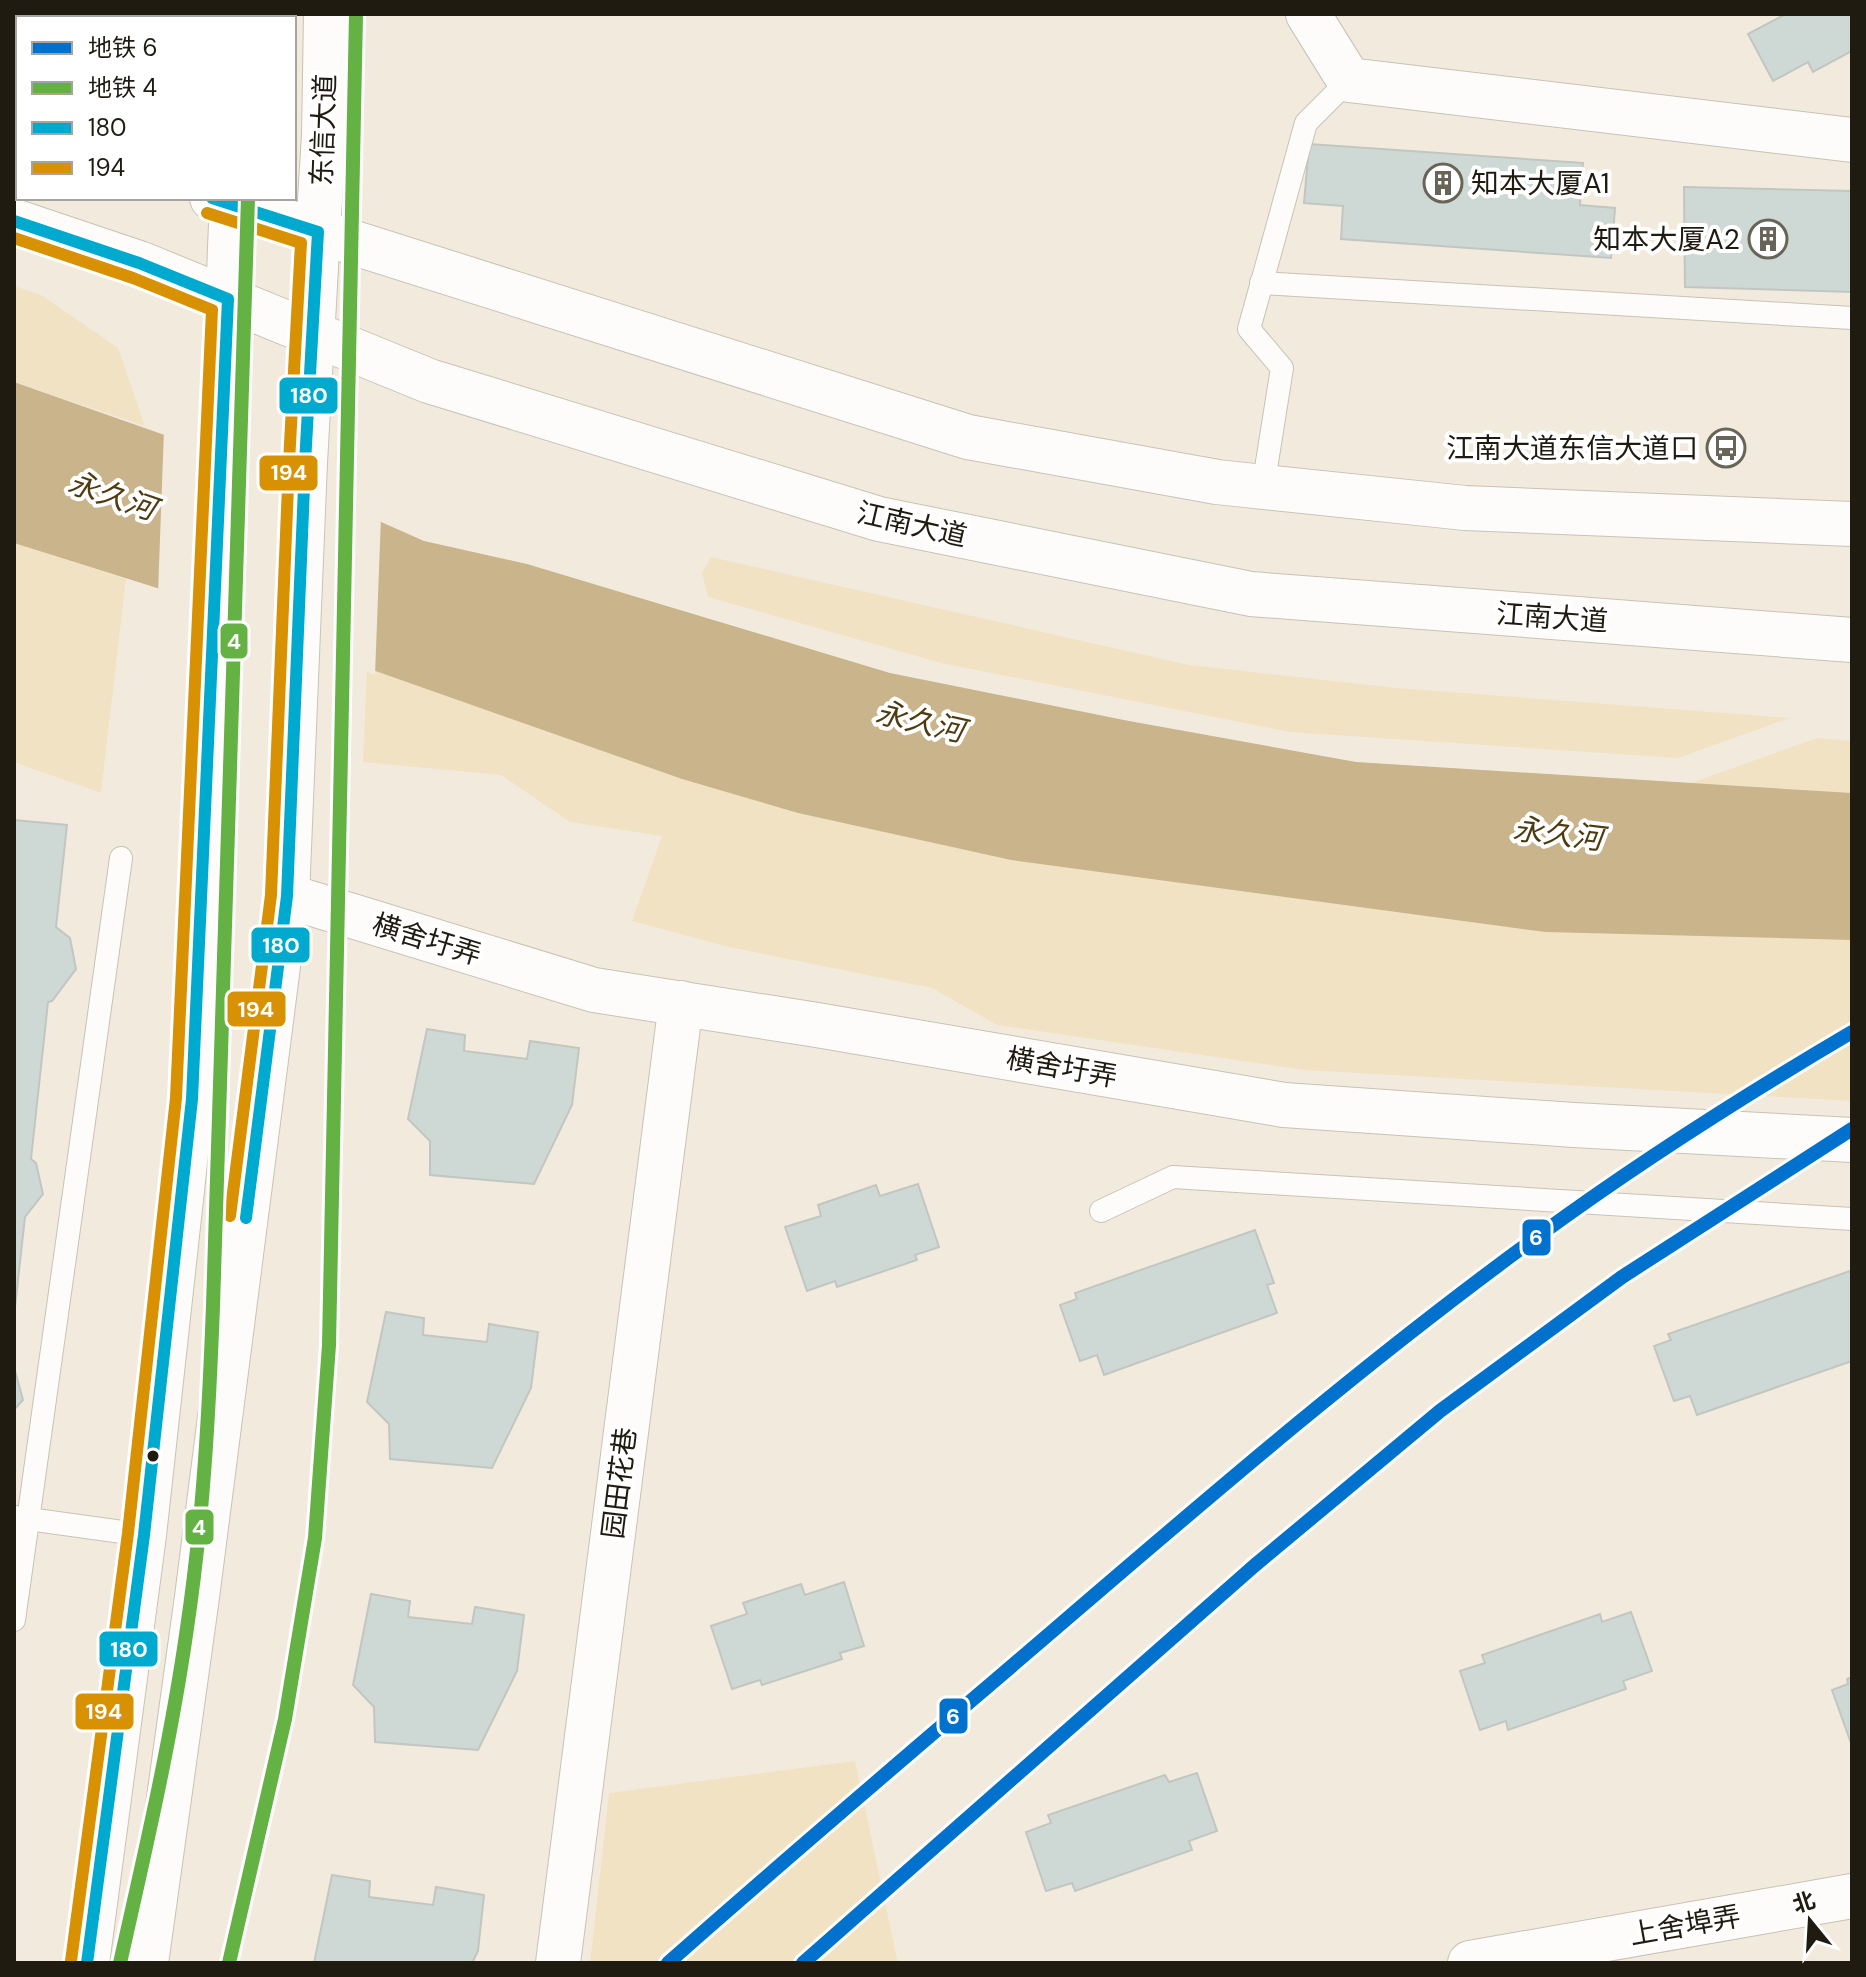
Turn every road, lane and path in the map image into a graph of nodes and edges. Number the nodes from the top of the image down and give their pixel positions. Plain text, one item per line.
1 (326, 14) edge
2 (1308, 14) edge
3 (1349, 80) junction
4 (1852, 140) edge
5 (225, 200) edge
6 (14, 221) edge
7 (318, 232) junction
8 (1261, 283) junction
9 (228, 299) junction
10 (1852, 318) edge
11 (313, 334) junction
12 (1263, 487) junction
13 (1852, 524) edge
14 (1852, 640) edge
15 (121, 858) dead end
16 (287, 896) junction
17 (681, 1003) junction
18 (1852, 1140) edge
19 (1101, 1211) dead end
20 (1852, 1219) edge
21 (21, 1518) edge
22 (144, 1535) junction
23 (14, 1620) edge
24 (1852, 1896) edge
25 (87, 1963) edge
26 (146, 1963) edge
27 (558, 1963) edge
28 (1470, 1963) edge

1 - 7 main road, 东信大道
2 - 3 main road
3 - 4 main road
3 - 8 lane
5 - 7 main road
5 - 9 main road
6 - 9 main road, 江南大道
7 - 11 main road, 东信大道
7 - 12 main road
8 - 10 lane
8 - 12 lane
9 - 11 main road, 江南大道
9 - 22 main road
11 - 14 main road, 江南大道
11 - 16 main road, 东信大道
12 - 13 main road
15 - 21 lane
16 - 17 main road, 横舍圩弄
16 - 26 main road, 东信大道
17 - 18 main road, 横舍圩弄
17 - 27 main road, 园田花巷
19 - 20 lane
21 - 22 lane
21 - 23 lane
22 - 25 main road
24 - 28 main road, 上舍埠弄

